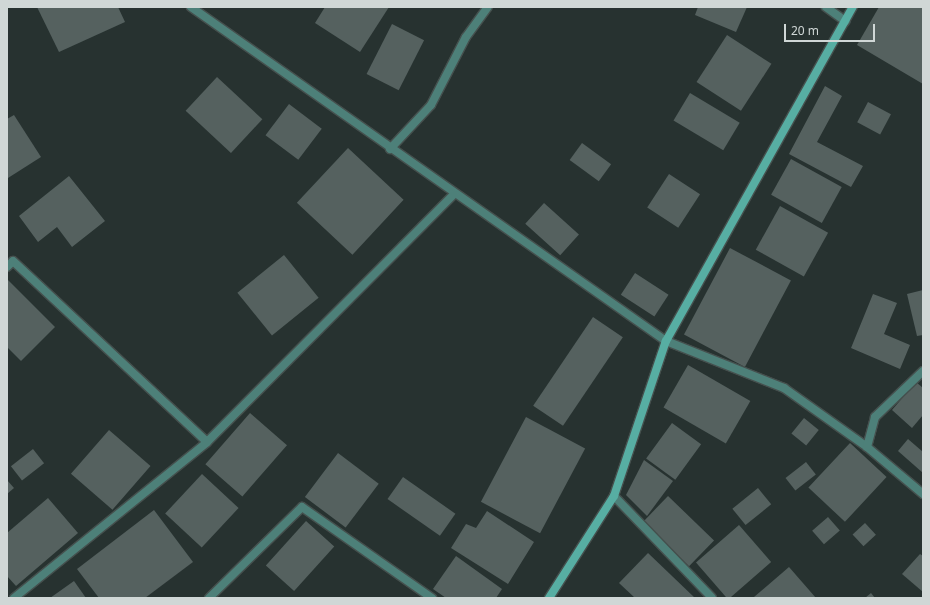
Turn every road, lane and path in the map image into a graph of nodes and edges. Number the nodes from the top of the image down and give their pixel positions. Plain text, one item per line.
1 (191, 7) edge
2 (488, 7) edge
3 (826, 7) edge
4 (853, 7) edge
5 (845, 21) junction
6 (390, 149) junction
7 (454, 194) junction
8 (9, 261) edge
9 (666, 341) junction
10 (923, 371) edge
11 (207, 442) junction
12 (867, 447) junction
13 (923, 494) edge
14 (614, 496) junction
15 (7, 595) edge
16 (9, 598) edge
17 (14, 598) edge
18 (209, 598) edge
19 (432, 598) edge
20 (549, 598) edge
21 (712, 598) edge

1 - 6 street
2 - 6 street
3 - 5 street
4 - 5 street
5 - 9 street
6 - 7 street
7 - 9 street
7 - 11 street
8 - 11 street
9 - 12 street
9 - 14 street
10 - 12 street
11 - 17 street
12 - 13 street
14 - 20 street
14 - 21 street
15 - 16 street
18 - 19 street

